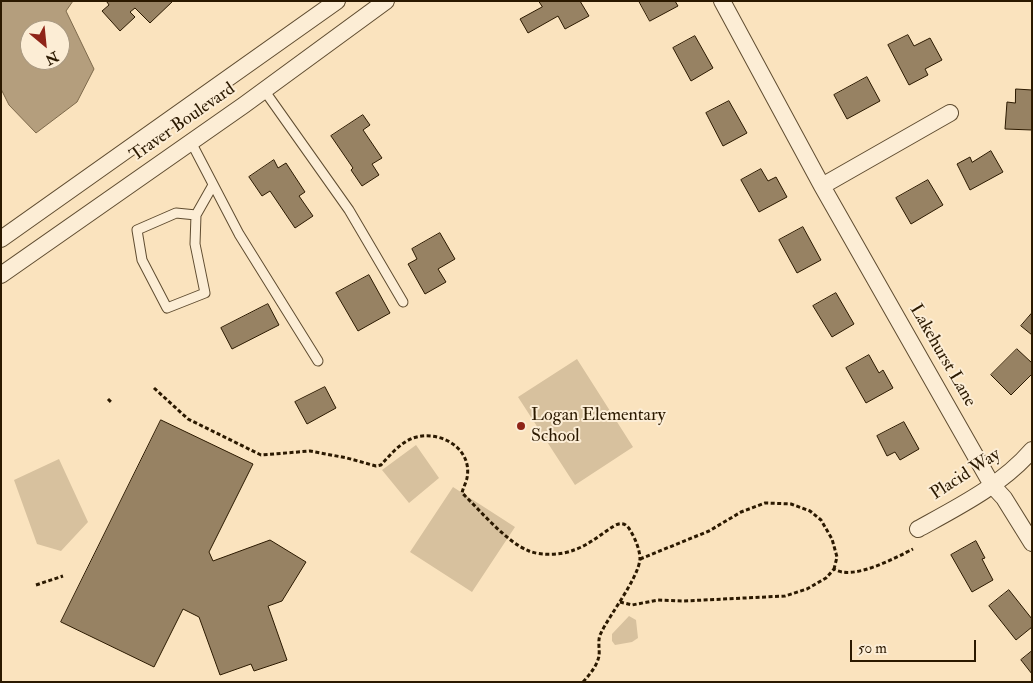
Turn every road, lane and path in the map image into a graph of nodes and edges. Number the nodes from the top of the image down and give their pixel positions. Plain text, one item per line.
1 (337, 1) edge
2 (386, 1) edge
3 (722, 1) edge
4 (264, 90) junction
5 (950, 113) dead end
6 (191, 142) junction
7 (213, 185) junction
8 (822, 186) junction
9 (196, 216) junction
10 (1, 239) edge
11 (1, 275) edge
12 (403, 302) dead end
13 (318, 361) dead end
14 (154, 388) dead end
15 (108, 399) dead end
16 (112, 403) dead end
17 (1032, 450) edge
18 (992, 485) junction
19 (918, 529) dead end
20 (1032, 543) edge
21 (913, 548) dead end
22 (640, 559) junction
23 (834, 569) junction
24 (63, 576) dead end
25 (36, 585) dead end
26 (620, 602) junction
27 (583, 682) edge

1 - 10 street, Traver Boulevard
2 - 4 street, Traver Boulevard
3 - 8 street, Lakehurst Lane
4 - 6 street, Traver Boulevard
4 - 12 lane
5 - 8 street
6 - 7 lane
6 - 11 street, Traver Boulevard
7 - 9 lane
7 - 13 lane
8 - 18 street, Lakehurst Lane
9 - 9 lane
14 - 22 path
15 - 16 path
17 - 18 street, Placid Way
18 - 19 street, Placid Way
18 - 20 street, Lakehurst Lane
21 - 23 path
22 - 23 path
22 - 26 path
23 - 26 path
24 - 25 path
26 - 27 path

